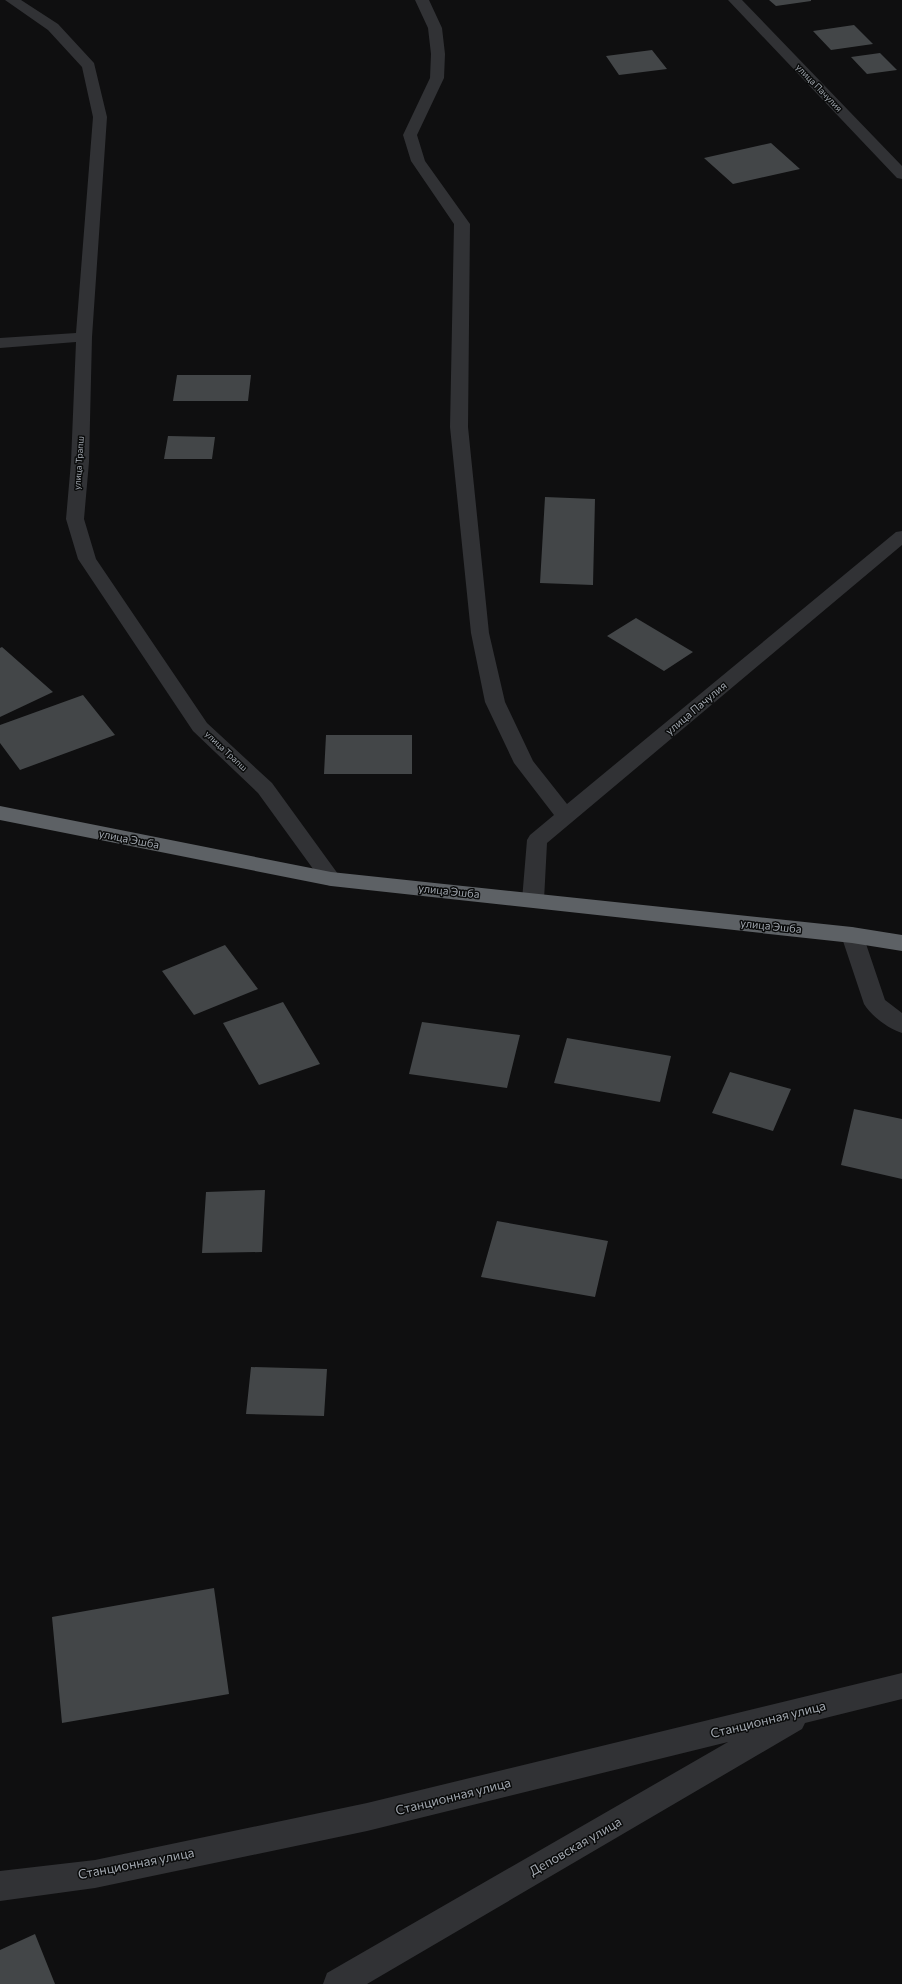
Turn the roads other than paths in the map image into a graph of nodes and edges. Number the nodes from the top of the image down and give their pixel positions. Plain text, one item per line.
1 (12, 0) edge
2 (422, 0) edge
3 (735, 0) edge
4 (902, 175) edge
5 (84, 337) junction
6 (0, 343) edge
7 (902, 536) edge
8 (0, 813) edge
9 (566, 816) junction
10 (331, 879) junction
11 (533, 900) junction
12 (852, 935) junction
13 (902, 943) edge
14 (902, 1025) edge
15 (902, 1686) edge
16 (812, 1709) junction
17 (0, 1886) edge
18 (338, 1984) edge

1 - 5 street, улица Трапш
2 - 9 street
3 - 4 street, улица Пачулия
5 - 6 street
5 - 10 street, улица Трапш
7 - 9 street, улица Пачулия
8 - 10 highway, улица Эшба
9 - 11 street, улица Пачулия
10 - 11 highway, улица Эшба
11 - 12 highway, улица Эшба
12 - 13 highway, улица Эшба
12 - 14 street
15 - 16 street, Станционная улица
16 - 17 street, Станционная улица
16 - 18 street, Деповская улица

